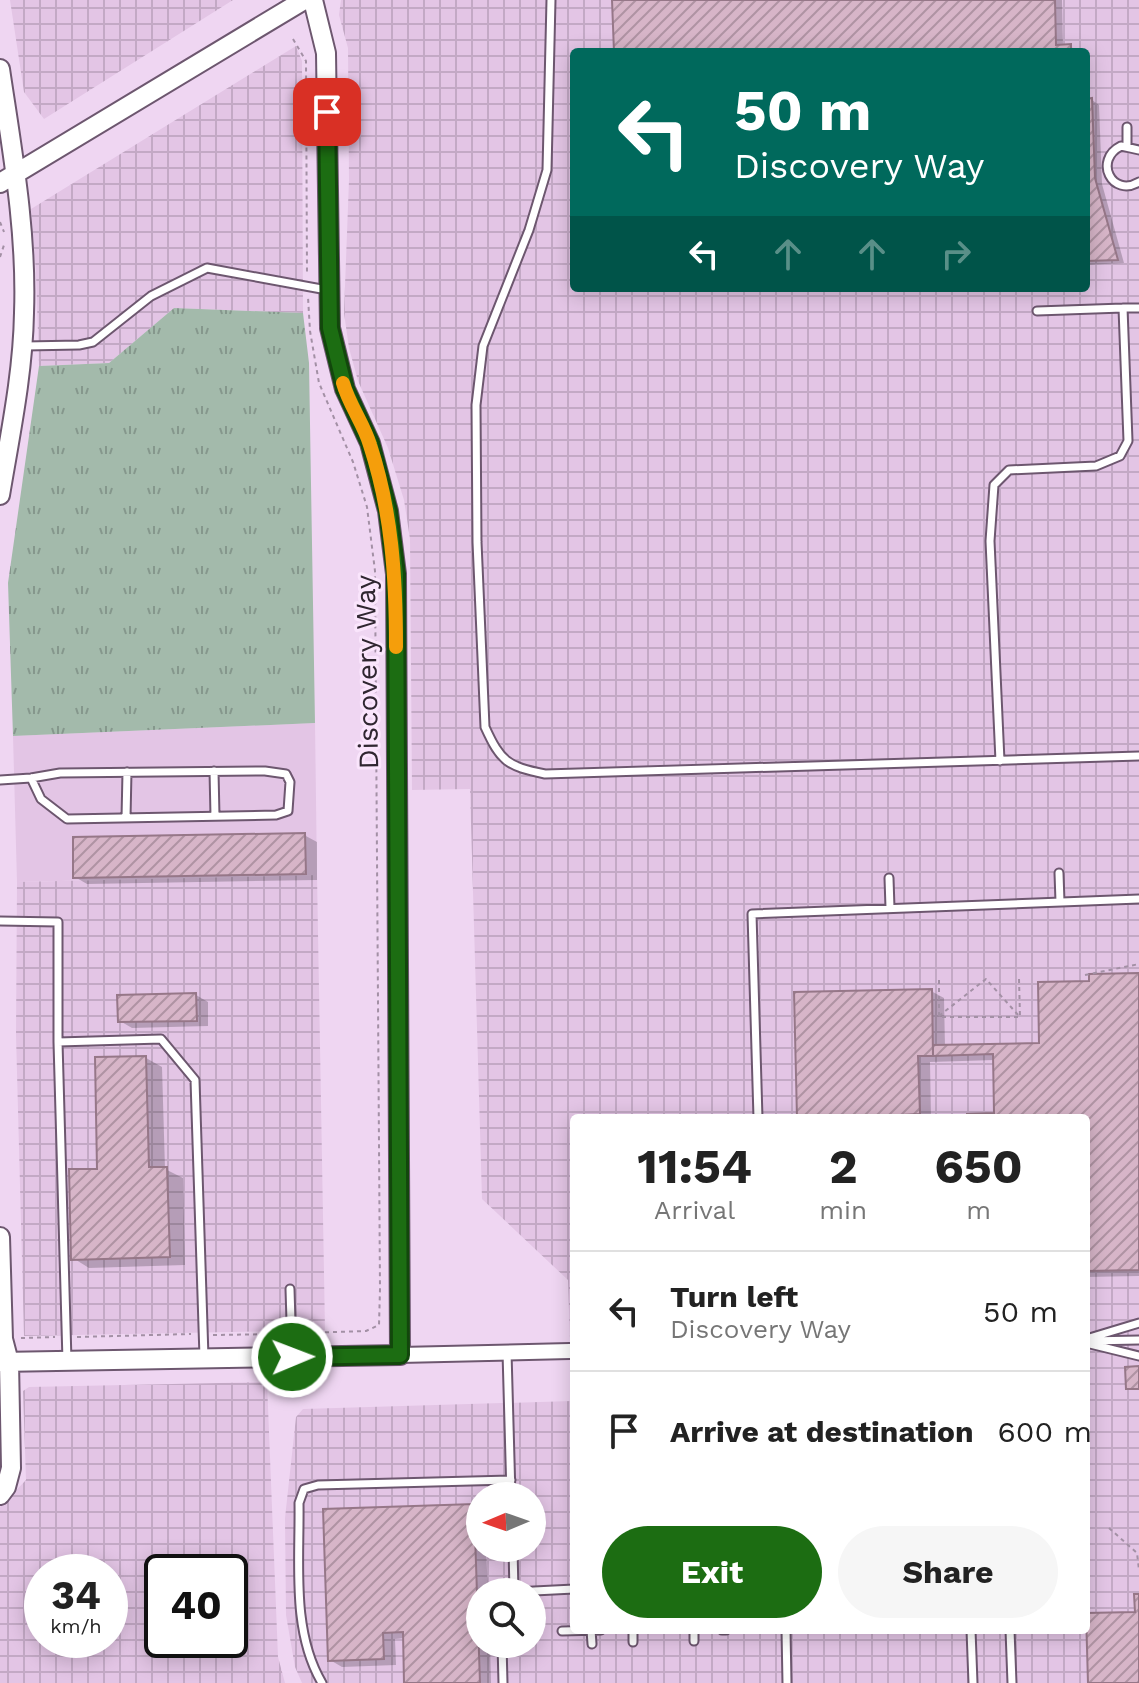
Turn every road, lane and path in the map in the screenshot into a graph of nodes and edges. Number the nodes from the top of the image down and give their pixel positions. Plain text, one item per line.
1 (304, 0) edge
2 (313, 0) edge
3 (551, 0) edge
4 (293, 39) dead end
5 (0, 69) edge
6 (1127, 127) dead end
7 (1127, 146) junction
8 (1139, 150) edge
9 (8, 178) edge
10 (1139, 182) edge
11 (0, 222) edge
12 (0, 257) edge
13 (307, 288) junction
14 (329, 290) junction
15 (1123, 308) junction
16 (1139, 308) edge
17 (1037, 311) dead end
18 (23, 345) junction
19 (0, 495) edge
20 (1139, 756) edge
21 (1000, 761) junction
22 (214, 771) junction
23 (127, 772) junction
24 (31, 778) junction
25 (0, 780) edge
26 (215, 816) junction
27 (126, 818) junction
28 (1059, 873) dead end
29 (889, 878) dead end
30 (1139, 899) edge
31 (1060, 902) junction
32 (890, 908) junction
33 (0, 921) edge
34 (1139, 964) edge
35 (1085, 975) dead end
36 (1019, 979) dead end
37 (939, 980) dead end
38 (939, 1017) junction
39 (1020, 1017) junction
40 (58, 1042) junction
41 (758, 1114) edge
42 (0, 1237) edge
43 (290, 1289) dead end
44 (1139, 1323) edge
45 (291, 1334) junction
46 (204, 1335) junction
47 (66, 1337) junction
48 (3, 1339) junction
49 (1090, 1340) edge
50 (1139, 1340) edge
51 (1090, 1341) edge
52 (1090, 1342) edge
53 (570, 1351) edge
54 (507, 1352) junction
55 (400, 1355) junction
56 (1139, 1356) edge
57 (292, 1357) junction
58 (204, 1358) junction
59 (67, 1361) junction
60 (4, 1362) edge
61 (511, 1480) joint
62 (0, 1495) edge
63 (1109, 1528) dead end
64 (1139, 1570) edge
65 (570, 1589) edge
66 (546, 1590) edge
67 (562, 1631) dead end
68 (570, 1631) edge
69 (591, 1634) edge
70 (633, 1634) edge
71 (694, 1634) edge
72 (786, 1634) edge
73 (971, 1634) edge
74 (1010, 1634) edge
75 (694, 1641) dead end
76 (633, 1642) dead end
77 (592, 1644) dead end
78 (502, 1658) edge
79 (322, 1683) edge
80 (503, 1683) edge
81 (787, 1683) edge
82 (973, 1683) edge
83 (1012, 1683) edge

1 - 9 street
2 - 14 street, Discovery Way
3 - 21 lane
4 - 13 path
5 - 9 street
6 - 7 lane
7 - 8 lane
7 - 10 lane
9 - 18 street
11 - 12 path
13 - 14 lane
13 - 18 lane
13 - 45 path
14 - 55 street, Discovery Way
15 - 16 lane
15 - 17 lane
15 - 21 lane
18 - 19 street
20 - 21 lane
22 - 23 lane
22 - 26 lane
22 - 26 lane
23 - 24 lane
23 - 27 lane
24 - 25 lane
24 - 27 lane
26 - 27 lane
28 - 31 lane
29 - 32 lane
30 - 31 lane
31 - 32 lane
32 - 41 lane
33 - 40 lane
34 - 35 path
36 - 39 path
37 - 38 path
38 - 39 path
38 - 39 path
40 - 46 lane
40 - 47 lane
42 - 48 street
43 - 45 lane
44 - 49 lane
45 - 46 path
45 - 57 lane
46 - 47 path
46 - 58 lane
47 - 48 path
47 - 59 lane
48 - 60 street
50 - 51 lane
52 - 56 lane
53 - 54 street
54 - 55 street
54 - 61 lane
55 - 57 street
57 - 58 street
58 - 59 street
59 - 60 street
60 - 62 street
61 - 79 lane
63 - 64 path
65 - 66 lane
67 - 68 lane
69 - 77 lane
70 - 76 lane
71 - 75 lane
72 - 81 lane
73 - 82 lane
74 - 83 lane
78 - 80 lane

